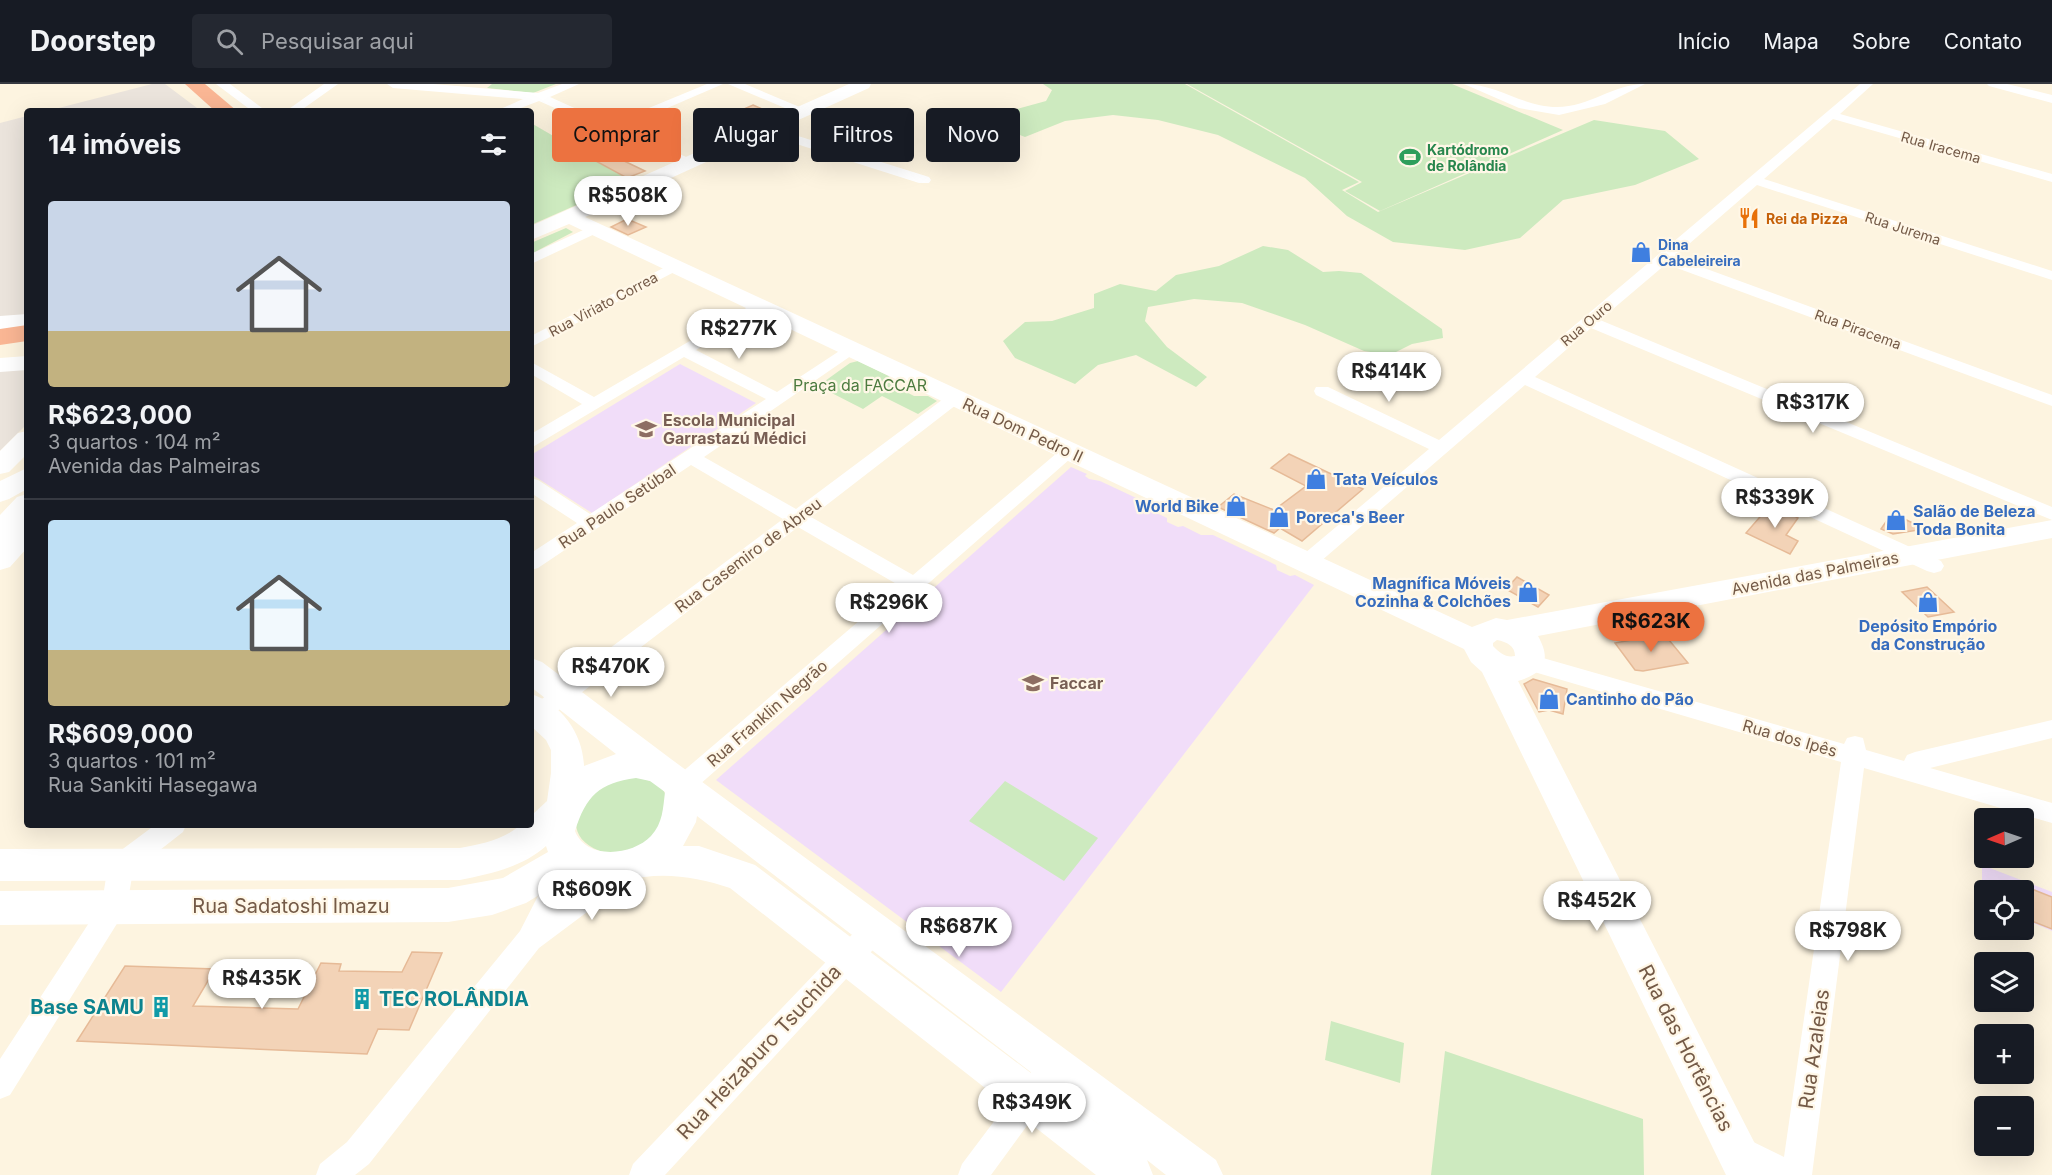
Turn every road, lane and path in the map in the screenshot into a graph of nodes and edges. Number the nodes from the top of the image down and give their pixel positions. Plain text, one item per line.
1 (194, 84) edge
2 (222, 84) edge
3 (332, 84) edge
4 (393, 84) edge
5 (573, 84) edge
6 (717, 84) edge
7 (734, 84) edge
8 (862, 84) edge
9 (1470, 84) edge
10 (1639, 84) edge
11 (1867, 84) edge
12 (1992, 84) edge
13 (480, 87) edge
14 (540, 97) junction
15 (2052, 99) edge
16 (223, 108) edge
17 (256, 108) edge
18 (296, 108) edge
19 (510, 108) edge
20 (565, 108) edge
21 (659, 108) edge
22 (803, 111) junction
23 (799, 113) edge
24 (1831, 115) junction
25 (799, 140) edge
26 (681, 160) edge
27 (693, 161) edge
28 (688, 163) junction
29 (2052, 178) edge
30 (924, 180) dead end
31 (1755, 180) junction
32 (569, 217) junction
33 (594, 229) junction
34 (534, 233) edge
35 (1664, 258) junction
36 (534, 259) edge
37 (675, 266) junction
38 (2052, 276) edge
39 (760, 305) junction
40 (24, 321) edge
41 (1588, 321) junction
42 (0, 323) edge
43 (24, 334) edge
44 (0, 338) edge
45 (24, 338) edge
46 (534, 340) edge
47 (854, 349) junction
48 (685, 351) junction
49 (24, 363) edge
50 (0, 365) edge
51 (534, 369) edge
52 (1522, 377) junction
53 (1322, 391) dead end
54 (957, 398) junction
55 (778, 399) junction
56 (2052, 401) edge
57 (594, 404) junction
58 (534, 440) edge
59 (24, 442) edge
60 (1440, 447) junction
61 (1070, 451) junction
62 (691, 457) junction
63 (0, 466) edge
64 (24, 479) edge
65 (534, 486) edge
66 (0, 493) edge
67 (24, 506) edge
68 (2052, 513) edge
69 (798, 517) junction
70 (591, 524) junction
71 (2052, 529) edge
72 (0, 532) edge
73 (24, 534) edge
74 (2052, 544) edge
75 (0, 560) edge
76 (534, 561) edge
77 (1922, 561) junction
78 (1306, 562) junction
79 (915, 586) junction
80 (1511, 650) junction
81 (534, 677) edge
82 (545, 704) edge
83 (2052, 729) edge
84 (1854, 750) junction
85 (1915, 768) junction
86 (670, 778) junction
87 (2052, 801) edge
88 (563, 808) junction
89 (2052, 813) edge
90 (170, 828) edge
91 (571, 857) junction
92 (636, 863) junction
93 (0, 865) edge
94 (121, 865) junction
95 (114, 906) junction
96 (0, 908) edge
97 (874, 930) junction
98 (529, 940) junction
99 (848, 958) junction
100 (1054, 1065) junction
101 (0, 1085) edge
102 (1029, 1097) junction
103 (1743, 1161) edge
104 (331, 1175) edge
105 (644, 1175) edge
106 (973, 1175) edge
107 (1131, 1175) edge
108 (1201, 1175) edge
109 (1788, 1175) edge
110 (1797, 1175) edge

1 - 16 highway
2 - 17 street
3 - 18 street
4 - 13 street
5 - 14 street
6 - 21 street
7 - 22 street
8 - 22 street
9 - 10 street
11 - 24 street, Rua Ouro
12 - 15 street
13 - 14 street
14 - 19 street
14 - 20 street
22 - 23 street
24 - 29 street, Rua Iracema
24 - 31 street, Rua Ouro
25 - 30 street
26 - 28 street
27 - 28 street
28 - 32 street
31 - 35 street, Rua Ouro
31 - 38 street, Rua Jurema
32 - 33 street, Rua Dom Pedro II
32 - 34 street
33 - 36 street
33 - 37 street, Rua Dom Pedro II
35 - 41 street, Rua Ouro
35 - 56 street, Rua Piracema
37 - 39 street, Rua Dom Pedro II
37 - 46 street, Rua Viriato Correa
39 - 47 street, Rua Dom Pedro II
39 - 48 street
40 - 42 street
41 - 52 street, Rua Ouro
41 - 68 street
43 - 44 highway
44 - 45 highway
47 - 54 street, Rua Dom Pedro II
47 - 55 street, Rua Paulo Setúbal
48 - 55 street
48 - 57 street
49 - 50 street
51 - 57 street
52 - 60 street, Rua Ouro
52 - 77 street
53 - 60 street
54 - 61 street, Rua Dom Pedro II
54 - 69 street, Rua Casemiro de Abreu
55 - 62 street, Rua Paulo Setúbal
57 - 58 street
59 - 63 street
60 - 78 street, Rua Ouro
61 - 78 street, Rua Dom Pedro II
61 - 79 street, Rua Franklin Negrão
62 - 69 street
62 - 70 street, Rua Paulo Setúbal
64 - 66 street
65 - 70 street
67 - 72 street
69 - 79 street
69 - 82 street, Rua Casemiro de Abreu
70 - 76 street, Rua Paulo Setúbal
71 - 77 street, Avenida das Palmeiras
73 - 75 street
74 - 77 street, Avenida das Palmeiras
77 - 80 street, Avenida das Palmeiras
78 - 80 street, Rua Dom Pedro II
79 - 86 street, Rua Franklin Negrão
80 - 84 street, Rua dos Ipês
80 - 103 street, Rua das Hortências
81 - 82 street
82 - 86 street
82 - 88 street
83 - 85 street
84 - 85 street, Rua dos Ipês
84 - 110 street, Rua Azaleias
85 - 87 street, Rua dos Ipês
85 - 89 street, Rua dos Ipês
86 - 88 street
86 - 92 street
86 - 97 street
88 - 91 street
88 - 94 street
90 - 94 street
91 - 92 street
91 - 95 street, Rua Sadatoshi Imazu
91 - 98 street
92 - 98 street
92 - 99 street
93 - 94 street
94 - 95 street
95 - 96 street, Rua Sadatoshi Imazu
95 - 101 street
97 - 99 street, Rua Heizaburo Tsuchida
97 - 100 street
98 - 104 street
99 - 102 street
99 - 105 street, Rua Heizaburo Tsuchida
100 - 102 street
100 - 108 street
102 - 106 street
102 - 107 street
103 - 109 street

